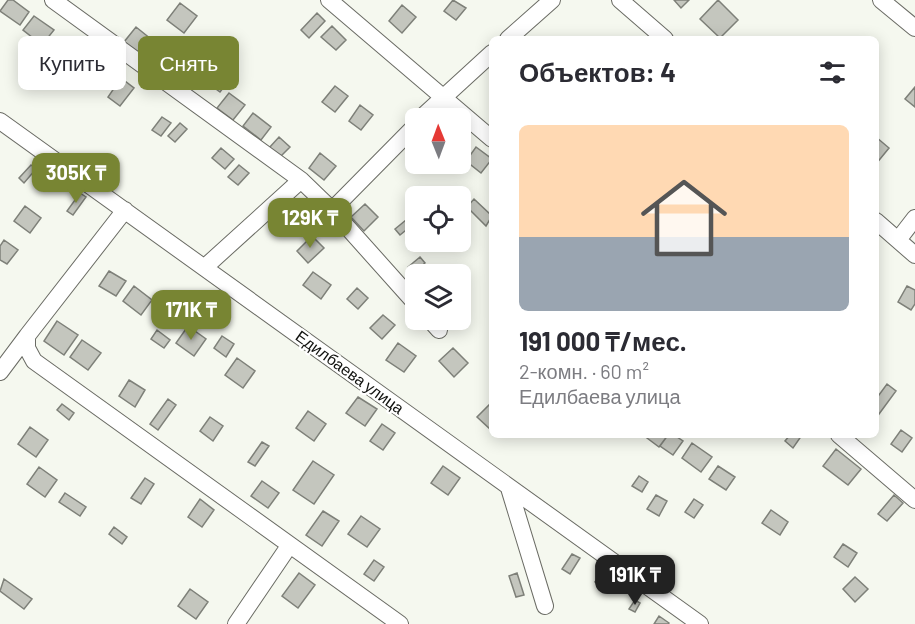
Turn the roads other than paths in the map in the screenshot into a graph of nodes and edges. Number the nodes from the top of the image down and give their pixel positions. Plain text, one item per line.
1 (53, 0) edge
2 (329, 0) edge
3 (552, 0) edge
4 (620, 0) edge
5 (882, 0) edge
6 (915, 28) edge
7 (511, 36) edge
8 (662, 36) edge
9 (489, 56) edge
10 (442, 97) junction
11 (431, 108) edge
12 (0, 121) edge
13 (405, 135) edge
14 (489, 136) edge
15 (301, 180) junction
16 (125, 210) junction
17 (332, 210) junction
18 (915, 218) edge
19 (879, 224) edge
20 (898, 240) junction
21 (915, 255) edge
22 (205, 267) junction
23 (405, 292) edge
24 (27, 336) junction
25 (0, 372) edge
26 (843, 438) edge
27 (510, 488) junction
28 (915, 500) edge
29 (289, 546) junction
30 (544, 606) dead end
31 (236, 624) edge
32 (400, 624) edge
33 (699, 624) edge

1 - 15 street
2 - 10 street
3 - 7 street
4 - 8 street
5 - 6 street
9 - 10 street
10 - 11 street
10 - 14 street
12 - 16 street, Едилбаева улица
13 - 17 street
15 - 17 street
15 - 22 street
16 - 22 street, Едилбаева улица
16 - 24 street
17 - 23 street
18 - 20 street
19 - 20 street
20 - 21 street
22 - 27 street, Едилбаева улица
24 - 25 street
24 - 29 street
26 - 28 street
27 - 30 street
27 - 33 street, Едилбаева улица
29 - 31 street
29 - 32 street

